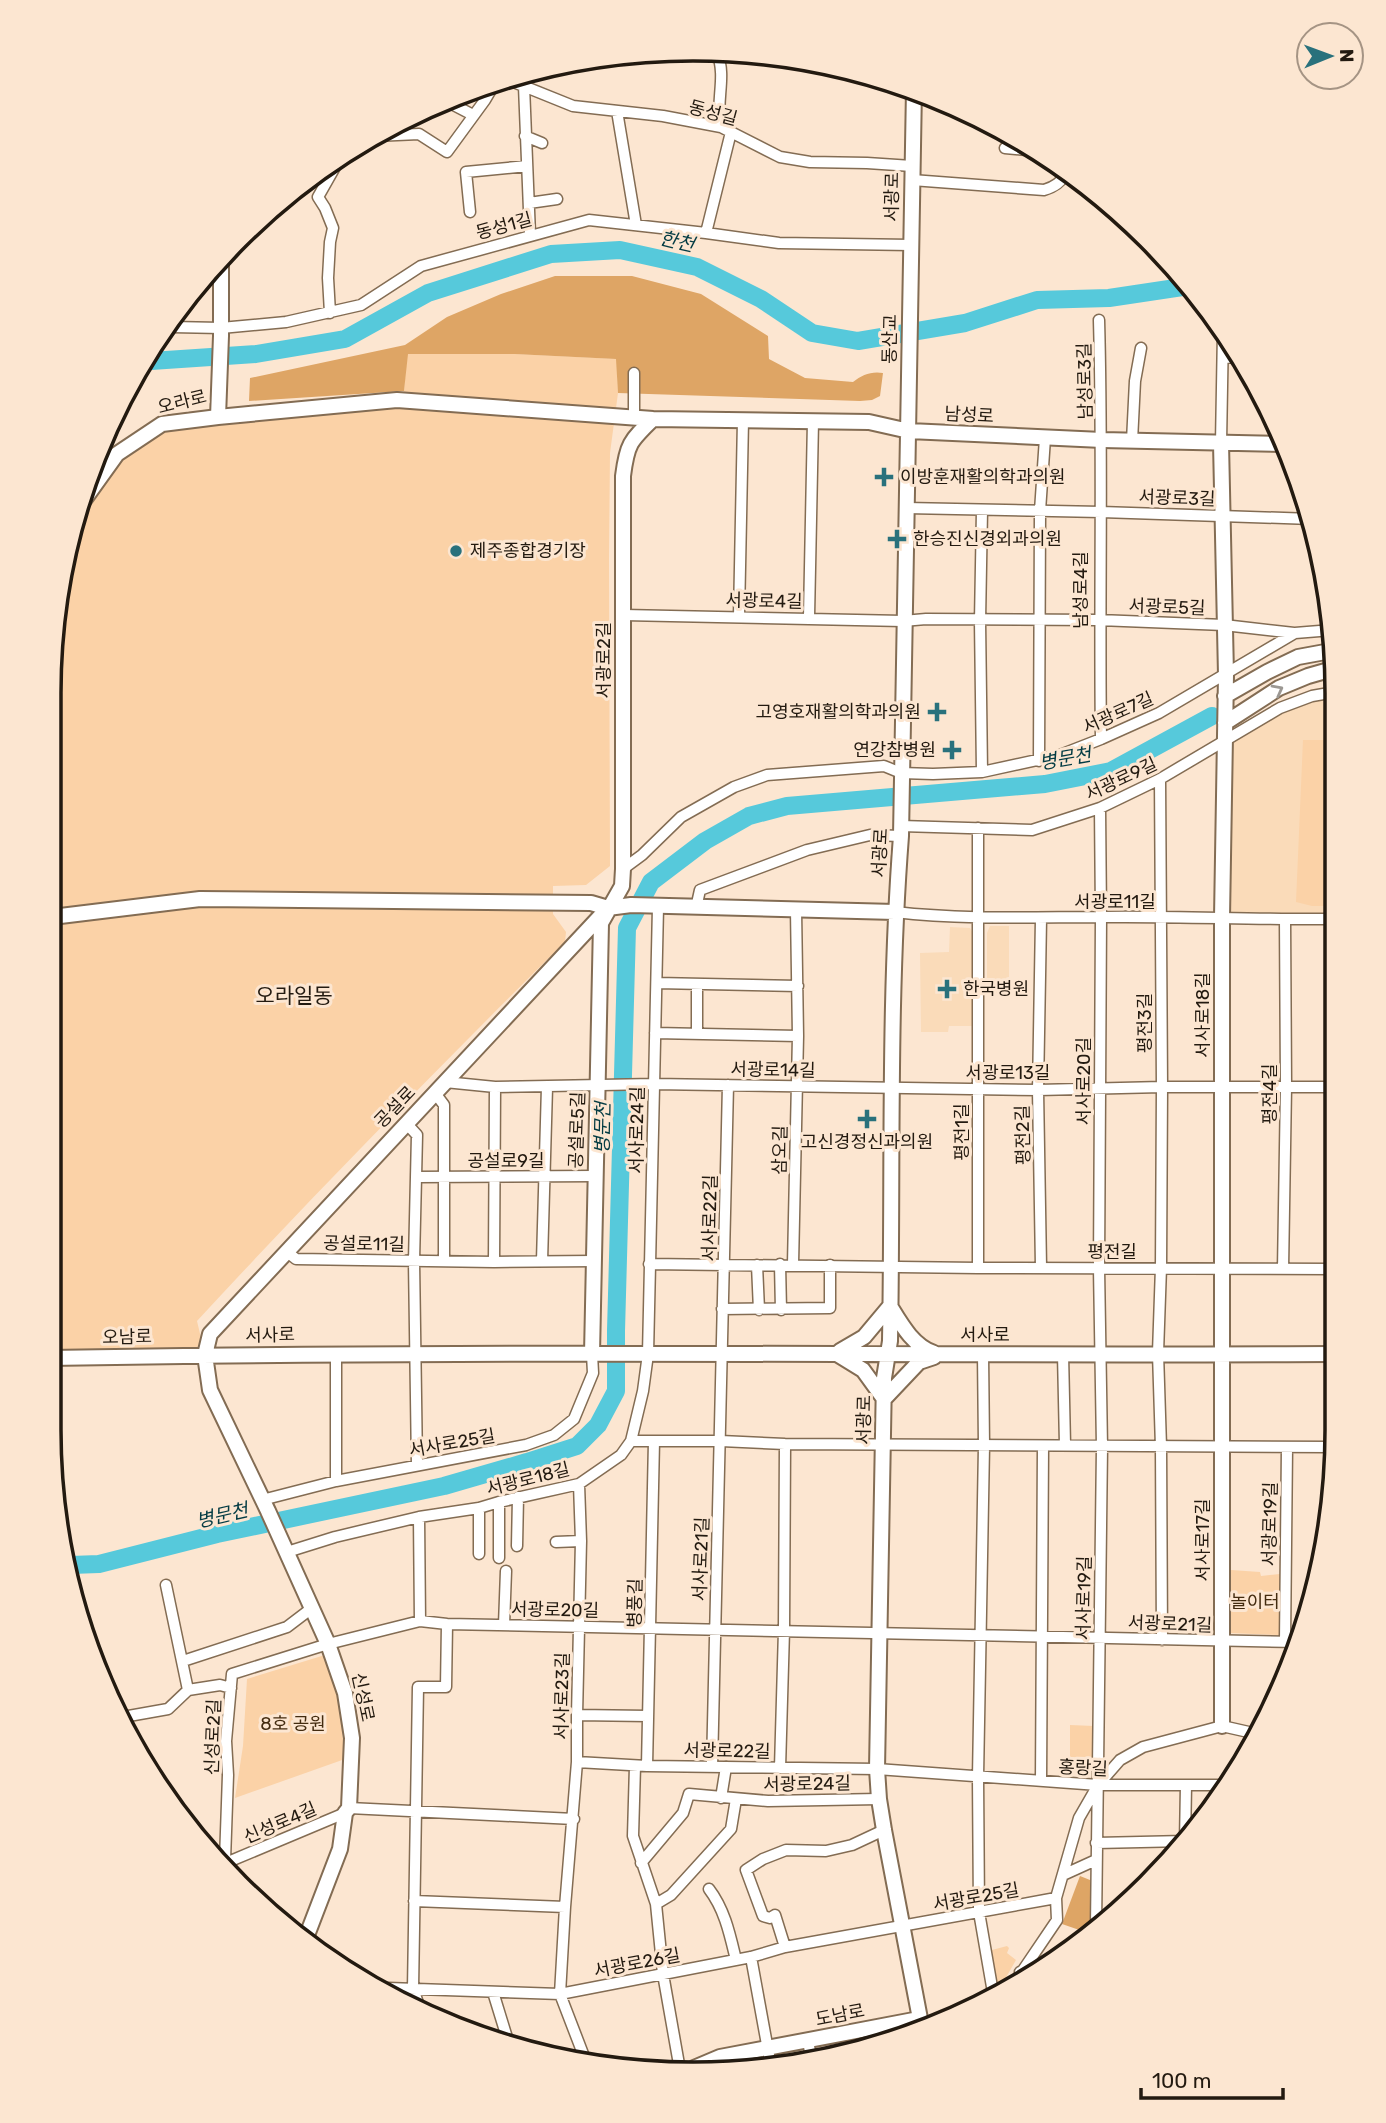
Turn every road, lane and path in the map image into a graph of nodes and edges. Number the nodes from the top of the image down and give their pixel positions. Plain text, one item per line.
1 (720, 62) edge
2 (524, 86) joint
3 (487, 96) edge
4 (914, 101) edge
5 (457, 107) edge
6 (617, 111) junction
7 (474, 115) junction
8 (721, 127) junction
9 (732, 132) junction
10 (397, 135) edge
11 (525, 136) junction
12 (542, 143) dead end
13 (1005, 148) dead end
14 (1013, 149) edge
15 (527, 166) junction
16 (912, 173) junction
17 (330, 177) edge
18 (1062, 181) edge
19 (557, 199) dead end
20 (529, 203) junction
21 (470, 212) dead end
22 (636, 225) junction
23 (706, 233) junction
24 (530, 235) junction
25 (911, 245) junction
26 (221, 273) edge
27 (909, 304) joint
28 (330, 313) junction
29 (1099, 320) dead end
30 (178, 328) edge
31 (221, 332) junction
32 (1140, 348) dead end
33 (1223, 350) edge
34 (1223, 357) junction
35 (1228, 357) edge
36 (634, 373) dead end
37 (218, 417) junction
38 (634, 417) junction
39 (653, 419) junction
40 (743, 420) junction
41 (813, 421) junction
42 (909, 431) junction
43 (1045, 438) junction
44 (1102, 440) junction
45 (1132, 441) junction
46 (1221, 443) junction
47 (1274, 444) edge
48 (99, 478) edge
49 (906, 508) junction
50 (982, 510) junction
51 (1040, 512) junction
52 (1101, 512) junction
53 (1221, 516) junction
54 (1300, 519) edge
55 (624, 615) junction
56 (739, 617) junction
57 (809, 617) junction
58 (1100, 620) junction
59 (903, 621) junction
60 (980, 621) junction
61 (1039, 621) junction
62 (1224, 625) junction
63 (1321, 631) edge
64 (1295, 633) junction
65 (1323, 652) edge
66 (1324, 671) edge
67 (1226, 675) junction
68 (1325, 694) edge
69 (1225, 696) junction
70 (1225, 723) junction
71 (1101, 739) junction
72 (1225, 742) junction
73 (1040, 761) junction
74 (982, 772) junction
75 (901, 773) junction
76 (1160, 779) junction
77 (1100, 808) junction
78 (901, 825) junction
79 (978, 828) junction
80 (623, 869) junction
81 (658, 907) junction
82 (608, 908) junction
83 (689, 908) junction
84 (796, 910) junction
85 (895, 912) junction
86 (61, 916) edge
87 (979, 916) junction
88 (1101, 917) junction
89 (1160, 917) junction
90 (1222, 918) junction
91 (1041, 919) junction
92 (1285, 919) junction
93 (1325, 919) edge
94 (657, 983) junction
95 (697, 984) junction
96 (798, 986) junction
97 (655, 1033) junction
98 (697, 1034) junction
99 (798, 1036) junction
100 (651, 1084) junction
101 (728, 1085) junction
102 (601, 1086) junction
103 (495, 1087) junction
104 (547, 1087) junction
105 (797, 1087) junction
106 (892, 1087) junction
107 (1162, 1087) junction
108 (1222, 1087) junction
109 (1286, 1087) junction
110 (1325, 1087) edge
111 (440, 1088) junction
112 (977, 1088) junction
113 (1100, 1088) junction
114 (1038, 1090) junction
115 (406, 1123) junction
116 (595, 1176) junction
117 (417, 1177) junction
118 (445, 1177) junction
119 (495, 1177) junction
120 (544, 1177) junction
121 (286, 1251) junction
122 (414, 1261) junction
123 (444, 1261) junction
124 (542, 1261) junction
125 (594, 1261) junction
126 (494, 1262) junction
127 (649, 1264) junction
128 (725, 1264) junction
129 (780, 1264) junction
130 (757, 1265) junction
131 (793, 1265) junction
132 (830, 1265) junction
133 (891, 1267) junction
134 (1041, 1267) junction
135 (1161, 1267) junction
136 (1099, 1268) junction
137 (1222, 1268) junction
138 (978, 1269) junction
139 (1283, 1269) junction
140 (1325, 1269) edge
141 (890, 1307) junction
142 (722, 1309) junction
143 (759, 1310) junction
144 (781, 1310) junction
145 (336, 1353) junction
146 (415, 1353) junction
147 (722, 1353) junction
148 (836, 1353) junction
149 (1158, 1353) junction
150 (596, 1354) junction
151 (643, 1354) junction
152 (889, 1354) junction
153 (983, 1354) junction
154 (1063, 1354) junction
155 (1100, 1354) junction
156 (1222, 1354) junction
157 (1325, 1354) edge
158 (205, 1355) junction
159 (942, 1355) junction
160 (61, 1358) edge
161 (884, 1399) junction
162 (631, 1441) junction
163 (654, 1441) junction
164 (721, 1441) junction
165 (785, 1444) junction
166 (883, 1445) junction
167 (1065, 1445) junction
168 (984, 1446) junction
169 (1043, 1446) junction
170 (1102, 1447) junction
171 (1161, 1447) junction
172 (1222, 1447) junction
173 (1287, 1447) junction
174 (1324, 1447) edge
175 (417, 1465) junction
176 (336, 1482) junction
177 (579, 1484) junction
178 (518, 1497) junction
179 (499, 1502) junction
180 (265, 1505) junction
181 (480, 1508) junction
182 (419, 1517) junction
183 (581, 1541) junction
184 (556, 1542) dead end
185 (517, 1546) dead end
186 (286, 1549) junction
187 (479, 1554) dead end
188 (499, 1558) dead end
189 (506, 1571) dead end
190 (166, 1586) dead end
191 (312, 1608) junction
192 (419, 1621) junction
193 (447, 1625) junction
194 (504, 1625) junction
195 (579, 1626) junction
196 (650, 1628) junction
197 (715, 1630) junction
198 (784, 1630) junction
199 (880, 1633) junction
200 (980, 1635) junction
201 (1041, 1636) junction
202 (1100, 1638) junction
203 (1162, 1640) junction
204 (1222, 1642) junction
205 (1285, 1642) joint
206 (328, 1644) junction
207 (183, 1661) junction
208 (231, 1688) junction
209 (188, 1690) junction
210 (577, 1715) junction
211 (130, 1716) edge
212 (648, 1716) junction
213 (1222, 1726) junction
214 (1248, 1732) edge
215 (578, 1762) junction
216 (635, 1766) junction
217 (647, 1766) junction
218 (712, 1767) junction
219 (726, 1767) junction
220 (780, 1768) junction
221 (877, 1769) junction
222 (978, 1777) junction
223 (1041, 1781) junction
224 (1098, 1785) junction
225 (1186, 1785) junction
226 (1215, 1785) edge
227 (721, 1798) junction
228 (737, 1799) junction
229 (879, 1799) junction
230 (347, 1811) junction
231 (415, 1812) junction
232 (574, 1819) junction
233 (1185, 1826) edge
234 (884, 1830) junction
235 (1173, 1841) edge
236 (1096, 1843) junction
237 (226, 1856) edge
238 (230, 1859) edge
239 (1096, 1860) junction
240 (641, 1863) junction
241 (1063, 1875) junction
242 (709, 1889) dead end
243 (1056, 1898) junction
244 (414, 1901) junction
245 (656, 1904) junction
246 (565, 1908) junction
247 (979, 1912) junction
248 (1096, 1916) edge
249 (902, 1926) junction
250 (308, 1931) edge
251 (785, 1947) junction
252 (751, 1957) junction
253 (736, 1960) junction
254 (1023, 1968) edge
255 (663, 1974) junction
256 (992, 1986) edge
257 (398, 1988) edge
258 (413, 1989) junction
259 (493, 1992) junction
260 (561, 1994) junction
261 (416, 1998) edge
262 (920, 2020) edge
263 (907, 2024) edge
264 (506, 2033) edge
265 (808, 2040) junction
266 (810, 2051) edge
267 (582, 2052) edge
268 (769, 2055) edge
269 (724, 2060) edge
270 (678, 2061) edge

1 - 8 street
2 - 6 street, 동성길
2 - 11 street
3 - 7 street
4 - 16 street, 서광로
5 - 7 street
6 - 8 street, 동성길
6 - 22 street
7 - 10 street
8 - 9 street, 동성길
9 - 16 street, 동성길
9 - 23 street
11 - 12 street
11 - 15 street
13 - 14 street
15 - 20 street
15 - 21 street
16 - 18 street, 동성길
16 - 25 street, 서광로
17 - 28 street
19 - 20 street
20 - 24 street
22 - 23 street, 동성1길
22 - 24 street, 동성1길
23 - 25 street, 동성1길
24 - 28 street, 동성1길
25 - 27 street, 서광로
26 - 31 street
27 - 42 street, 동산교
28 - 31 street, 동성1길
29 - 44 street, 남성로3길
30 - 31 street, 동성1길
31 - 37 street, 오라로
32 - 45 street
33 - 34 street
34 - 35 street
34 - 46 street
36 - 38 street
37 - 38 street, 남성로
37 - 48 street, 오라로
38 - 39 street, 남성로
39 - 40 street, 남성로
39 - 55 street, 서광로2길
40 - 41 street, 남성로
40 - 56 street
41 - 42 street, 남성로
41 - 57 street
42 - 43 street, 남성로
42 - 49 street
43 - 44 street, 남성로
43 - 51 street
44 - 45 street, 남성로
44 - 52 street, 남성로4길
45 - 46 street, 남성로
46 - 47 street, 남성로
46 - 53 street
49 - 50 street, 서광로3길
49 - 59 street
50 - 51 street, 서광로3길
50 - 60 street
51 - 52 street, 서광로3길
51 - 61 street
52 - 53 street, 서광로3길
52 - 58 street, 남성로4길
53 - 54 street, 서광로3길
53 - 62 street
55 - 56 street, 서광로4길
55 - 80 street, 서광로2길
56 - 57 street, 서광로4길
57 - 59 street, 서광로4길
58 - 61 street, 서광로5길
58 - 62 street, 서광로5길
58 - 71 street, 남성로4길
59 - 60 street, 서광로5길
59 - 75 street
60 - 61 street, 서광로5길
60 - 74 street
61 - 73 street
62 - 64 street, 서광로5길
62 - 67 street
63 - 64 street, 서광로7길
64 - 67 street, 서광로7길
65 - 69 street
70 -> 66 street
67 - 69 street, 서사로18길
67 - 71 street, 서광로7길
68 - 72 street, 서광로9길
69 - 70 street, 서사로18길
70 - 72 street, 서사로18길
71 - 73 street, 서광로7길
72 - 76 street, 서광로9길
72 - 90 street, 서사로18길
73 - 74 street, 서광로7길
74 - 75 street, 서광로7길
75 - 78 street, 서광로
75 - 80 street
76 - 77 street, 서광로9길
76 - 89 street, 평전3길
77 - 79 street, 서광로9길
77 - 88 street, 서사로20길
78 - 79 street, 서광로9길
78 - 83 street, 서광로9길
78 - 85 street, 서광로
79 - 87 street, 평전1길
80 - 82 street, 서광로2길
81 - 82 street
81 - 83 street
81 - 94 street, 서사로24길
82 - 86 street
82 - 102 street, 공설로5길
82 - 111 street, 공설로
83 - 84 street
84 - 85 street
84 - 96 street, 삼오길
85 - 87 street, 서광로11길
85 - 106 street, 서광로
87 - 91 street, 서광로11길
87 - 112 street, 평전1길
88 - 89 street, 서광로11길
88 - 91 street, 서광로11길
88 - 113 street, 서사로20길
89 - 90 street, 서광로11길
89 - 107 street, 평전3길
90 - 92 street, 서광로11길
90 - 108 street, 서사로18길
91 - 114 street, 평전2길
92 - 93 street, 서광로11길
92 - 109 street, 평전4길
94 - 95 street
94 - 97 street, 서사로24길
95 - 96 street
95 - 98 street
96 - 99 street, 삼오길
97 - 98 street
97 - 100 street, 서사로24길
98 - 99 street
99 - 105 street, 삼오길
100 - 101 street, 서광로14길
100 - 102 street, 서광로14길
100 - 127 street, 서사로24길
101 - 105 street, 서광로14길
101 - 128 street, 서사로22길
102 - 104 street, 서광로14길
102 - 116 street, 공설로5길
103 - 104 street, 서광로14길
103 - 111 street, 서광로14길
103 - 119 street
104 - 120 street
105 - 106 street, 서광로14길
105 - 131 street, 삼오길
106 - 112 street, 서광로13길
106 - 133 street, 서광로
107 - 108 street, 서광로13길
107 - 113 street, 서광로13길
107 - 135 street, 평전3길
108 - 109 street, 서광로13길
108 - 137 street, 서사로18길
109 - 110 street, 서광로13길
109 - 139 street, 평전4길
111 - 115 street, 공설로
111 - 118 street
112 - 114 street, 서광로13길
112 - 138 street, 평전1길
113 - 114 street, 서광로13길
113 - 136 street, 서사로20길
114 - 134 street, 평전2길
115 - 117 street
115 - 121 street, 공설로
116 - 120 street, 공설로9길
116 - 125 street, 공설로5길
117 - 118 street, 공설로9길
117 - 122 street
118 - 119 street, 공설로9길
118 - 123 street
119 - 120 street, 공설로9길
119 - 126 street
120 - 124 street
121 - 122 street, 공설로11길
121 - 158 street, 공설로
122 - 123 street, 공설로11길
122 - 146 street
123 - 126 street, 공설로11길
124 - 125 street, 공설로11길
124 - 126 street, 공설로11길
125 - 150 street, 공설로5길
127 - 128 street, 평전길
127 - 151 street, 서사로24길
128 - 130 street, 평전길
128 - 142 street, 서사로22길
129 - 130 street, 평전길
129 - 131 street, 평전길
129 - 144 street
130 - 143 street
131 - 132 street, 평전길
132 - 133 street, 평전길
132 - 144 street
133 - 138 street, 평전길
133 - 141 street, 서광로
134 - 136 street, 평전길
134 - 138 street, 평전길
135 - 136 street, 평전길
135 - 137 street, 평전길
135 - 149 street, 평전3길
136 - 155 street, 서사로20길
137 - 139 street, 평전길
137 - 156 street, 서사로18길
139 - 140 street, 평전길
141 - 148 street
141 - 152 street, 서광로
141 - 159 street
142 - 143 street
142 - 147 street, 서사로22길
143 - 144 street
145 - 146 street, 서사로
145 - 158 street, 서사로
145 - 176 street
146 - 150 street, 서사로
146 - 175 street
147 - 148 street, 서사로
147 - 151 street, 서사로
147 - 164 street, 서사로21길
148 - 152 street, 서사로
148 - 161 street
149 - 155 street, 서사로
149 - 156 street, 서사로
149 - 171 street, 평전3길
150 - 151 street, 서사로
150 - 175 street, 서사로25길
151 - 162 street
152 - 159 street, 서사로
152 - 161 street, 서광로
153 - 154 street, 서사로
153 - 159 street, 서사로
153 - 168 street
154 - 155 street, 서사로
154 - 167 street
155 - 170 street, 서사로19길
156 - 157 street, 서사로
156 - 172 street, 서사로17길
158 - 160 street, 오남로
158 - 180 street
159 - 161 street
161 - 166 street, 서광로
162 - 163 street
162 - 177 street, 서광로18길
163 - 164 street
163 - 196 street, 병풍길
164 - 165 street
164 - 197 street, 서사로21길
165 - 166 street
165 - 198 street
166 - 168 street
166 - 199 street, 서광로
167 - 169 street
167 - 170 street
168 - 169 street
168 - 200 street
169 - 201 street
170 - 171 street
170 - 202 street, 서사로19길
171 - 172 street
171 - 203 street
172 - 173 street
172 - 204 street, 서사로17길
173 - 174 street
173 - 205 street, 서광로19길
175 - 176 street, 서사로25길
176 - 180 street, 서사로25길
177 - 178 street, 서광로18길
177 - 183 street, 서사로23길
178 - 179 street, 서광로18길
178 - 185 street
179 - 181 street, 서광로18길
179 - 188 street
180 - 186 street, 신성로
181 - 182 street, 서광로18길
181 - 187 street
182 - 186 street, 서광로18길
182 - 192 street
183 - 184 street
183 - 195 street, 서사로23길
186 - 191 street, 신성로
189 - 194 street
190 - 207 street
191 - 206 street, 신성로
191 - 207 street
192 - 193 street, 서광로20길
192 - 206 street, 서광로20길
193 - 194 street, 서광로20길
193 - 231 street
194 - 195 street, 서광로20길
195 - 196 street, 서광로20길
195 - 210 street, 서사로23길
196 - 197 street, 서광로20길
196 - 212 street, 병풍길
197 - 198 street, 서광로20길
197 - 218 street, 서사로21길
198 - 199 street, 서광로20길
198 - 220 street
199 - 200 street, 서광로21길
199 - 221 street, 서광로
200 - 201 street, 서광로21길
200 - 222 street
201 - 202 street, 서광로21길
201 - 223 street
202 - 203 street, 서광로21길
202 - 224 street, 서사로19길
203 - 204 street, 서광로21길
204 - 205 street, 서광로21길
204 - 213 street, 서사로17길
206 - 208 street, 신성로2길
206 - 230 street, 신성로
207 - 209 street
208 - 209 street
208 - 237 street, 신성로2길
209 - 211 street
210 - 212 street
210 - 215 street, 서사로23길
212 - 217 street, 병풍길
213 - 214 street
213 - 224 street
215 - 216 street, 서광로22길
215 - 232 street, 서사로23길
216 - 217 street, 서광로22길
216 - 240 street
217 - 218 street, 서광로22길
218 - 219 street, 서광로22길
219 - 220 street, 서광로22길
219 - 227 street
220 - 221 street, 서광로22길
221 - 222 street, 홍랑길
221 - 229 street, 서광로
222 - 223 street, 홍랑길
222 - 247 street
223 - 224 street, 홍랑길
224 - 225 street, 홍랑길
224 - 236 street, 서사로19길
224 - 241 street
225 - 226 street, 홍랑길
225 - 233 street
227 - 228 street, 서광로24길
227 - 240 street, 서광로24길
228 - 229 street, 서광로24길
228 - 245 street
229 - 234 street, 서광로
230 - 231 street
230 - 238 street, 신성로4길
230 - 250 street, 신성로
231 - 232 street
231 - 244 street
232 - 246 street, 서사로23길
234 - 249 street, 서광로
234 - 251 street
235 - 236 street
236 - 239 street, 서사로19길
239 - 241 street
239 - 248 street, 서사로19길
240 - 245 street
241 - 243 street
242 - 253 street
243 - 247 street, 서광로25길
243 - 254 street
244 - 246 street
244 - 258 street
245 - 255 street
246 - 260 street, 서사로23길
247 - 249 street, 서광로25길
247 - 256 street
249 - 251 street, 서광로26길
249 - 262 street, 서광로
251 - 252 street, 서광로26길
252 - 253 street, 서광로26길
252 - 268 street
253 - 255 street, 서광로26길
255 - 260 street, 서광로26길
255 - 270 street
257 - 258 street, 서광로26길
258 - 259 street, 서광로26길
258 - 261 street
259 - 260 street, 서광로26길
259 - 264 street
260 - 267 street, 서사로23길
263 - 265 street, 도남로
265 - 266 street
265 - 268 street, 도남로
268 - 269 street, 도남로

